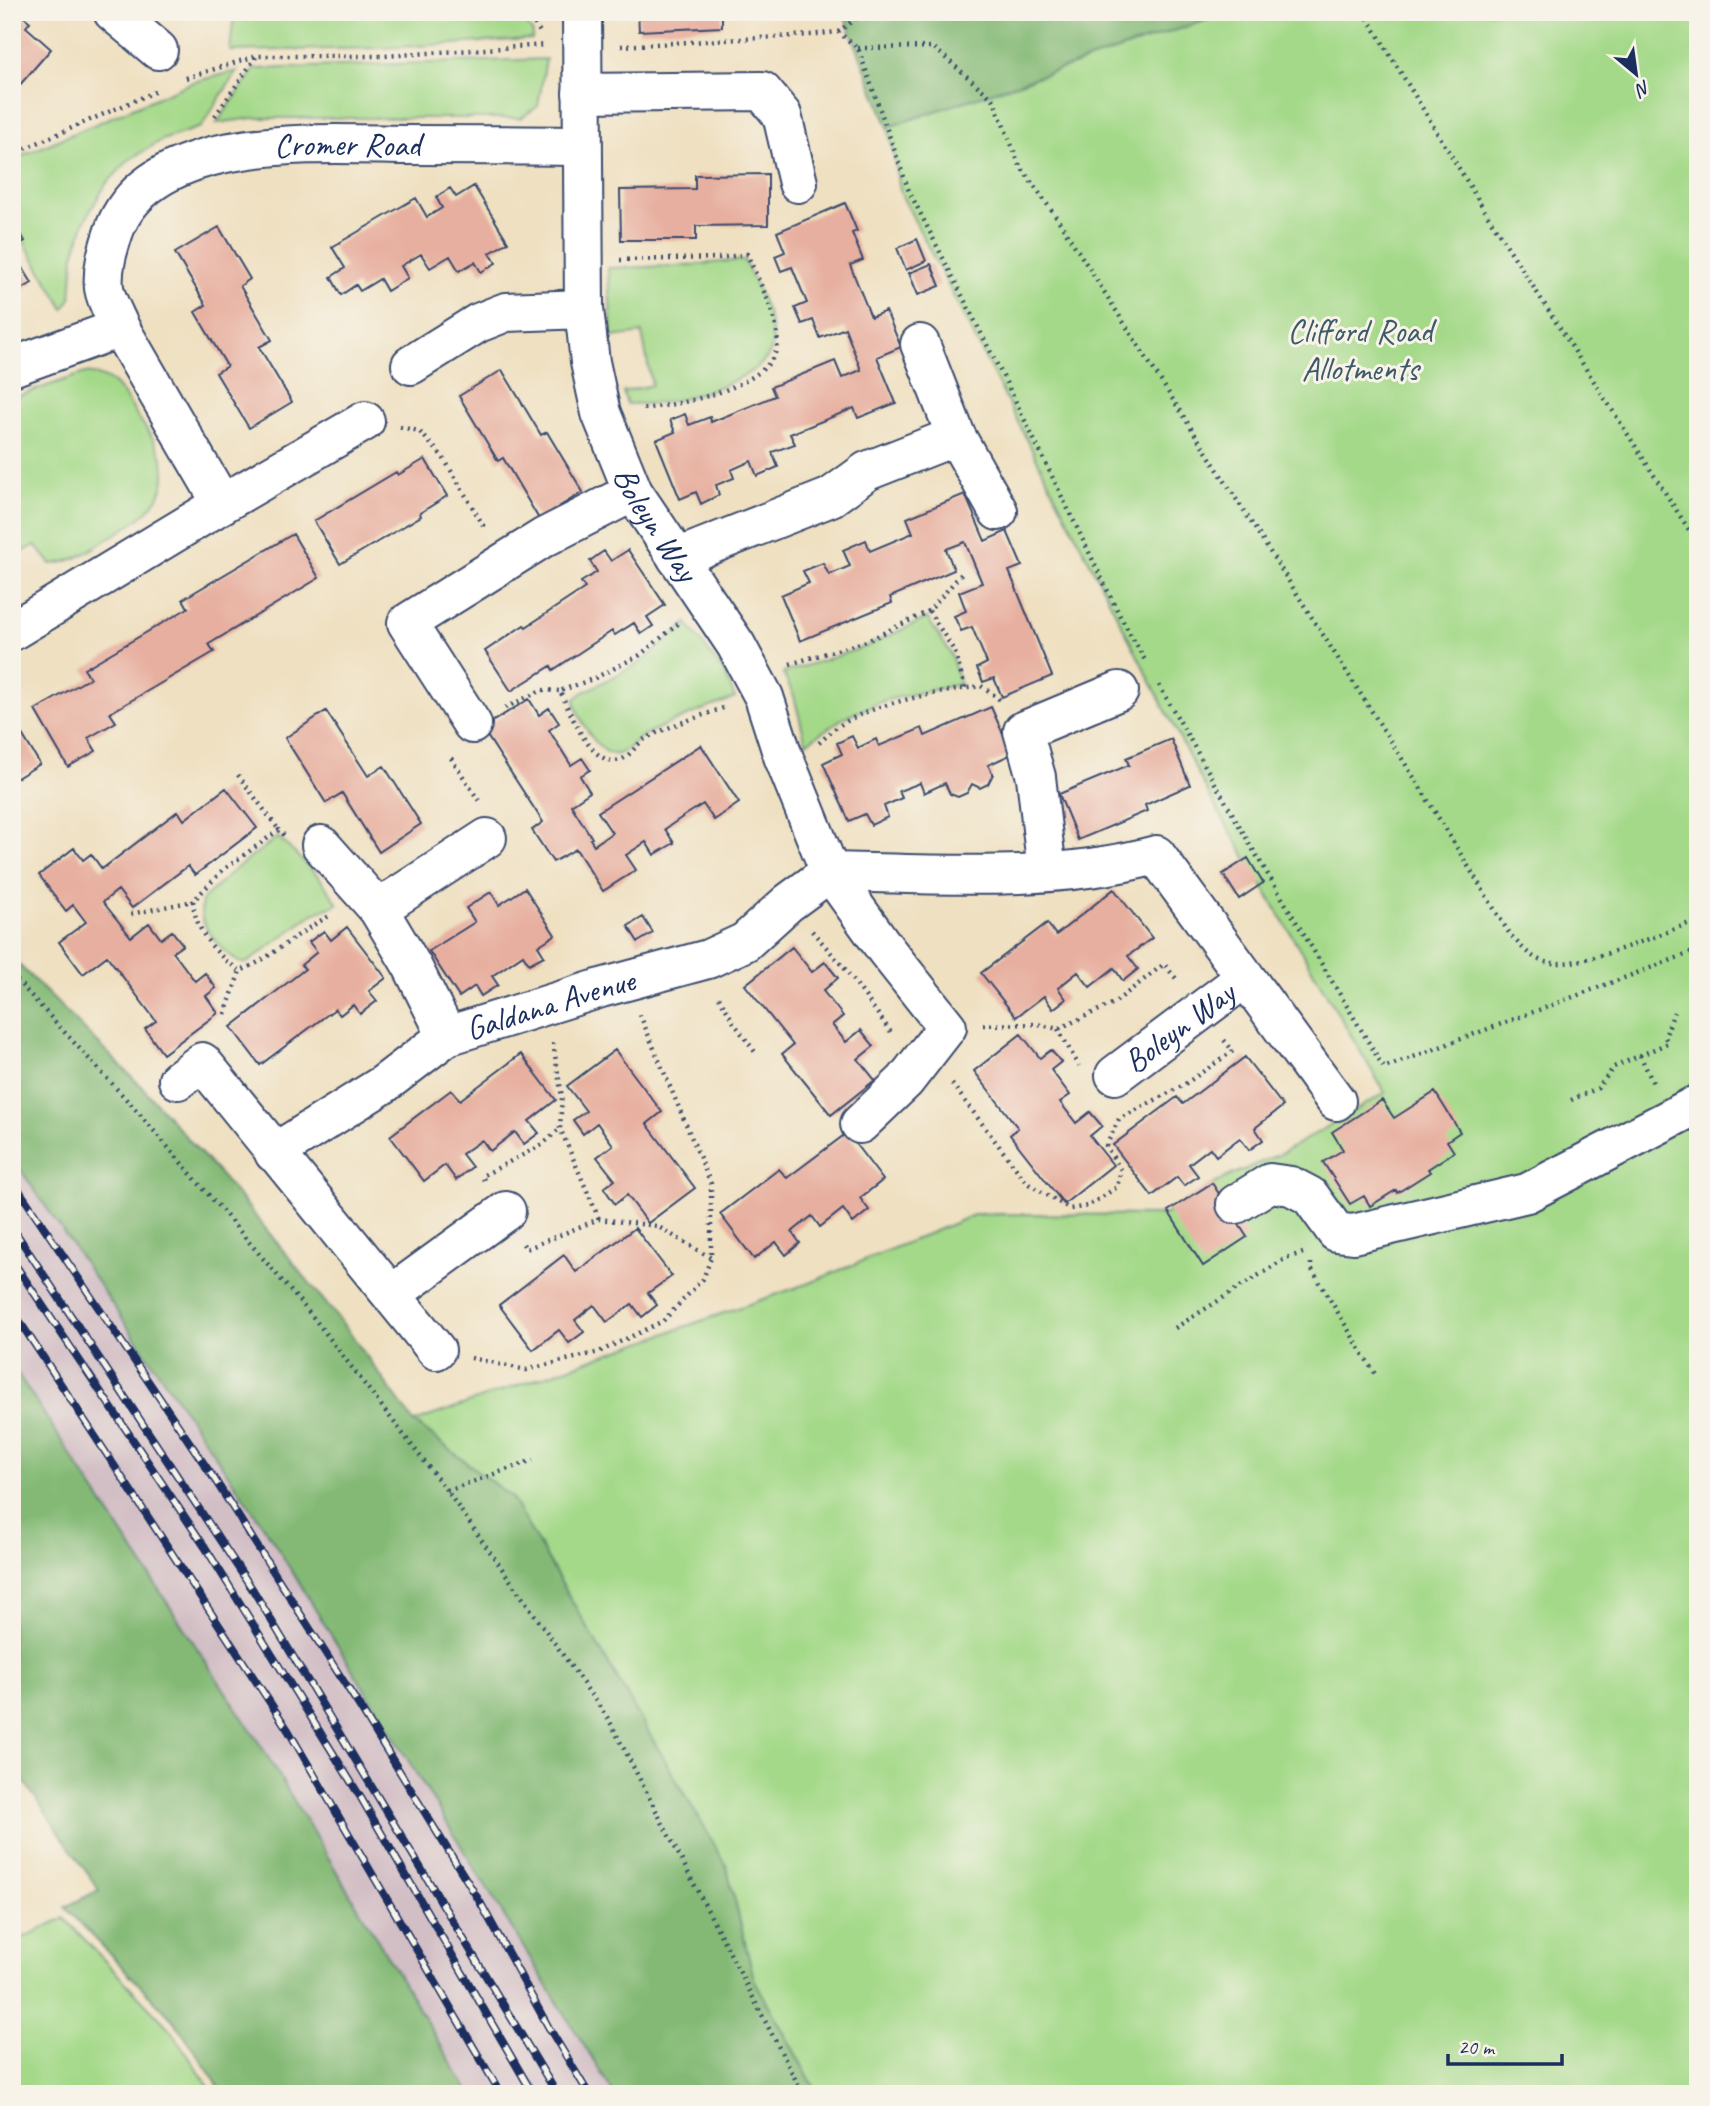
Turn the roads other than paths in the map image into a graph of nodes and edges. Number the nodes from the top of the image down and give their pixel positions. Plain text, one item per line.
1 (113, 12) edge
2 (571, 34) edge
3 (167, 66) road end
4 (582, 93) junction
5 (582, 146) junction
6 (798, 183) dead end
7 (584, 309) junction
8 (120, 328) junction
9 (920, 344) dead end
10 (411, 365) dead end
11 (12, 367) edge
12 (365, 421) road end
13 (956, 436) junction
14 (633, 492) junction
15 (222, 504) junction
16 (998, 510) dead end
17 (677, 558) junction
18 (12, 631) edge
19 (1119, 691) dead end
20 (472, 724) road end
21 (487, 838) road end
22 (321, 845) road end
23 (830, 872) junction
24 (1047, 872) junction
25 (371, 901) junction
26 (1245, 978) junction
27 (447, 1036) junction
28 (1097, 1072) road end
29 (178, 1080) dead end
30 (1336, 1101) dead end
31 (1698, 1104) edge
32 (860, 1124) dead end
33 (274, 1153) junction
34 (1236, 1204) dead end
35 (506, 1211) road end
36 (392, 1294) junction
37 (436, 1350) road end

1 - 3 street
2 - 4 street
4 - 5 street
4 - 6 street
5 - 7 street, Boleyn Way
5 - 8 street, Cromer Road
7 - 10 street
7 - 14 street, Boleyn Way
8 - 11 street
8 - 15 street, Cromer Road
9 - 13 street
12 - 15 street
13 - 16 street
13 - 17 street
14 - 17 street, Boleyn Way
14 - 20 street
15 - 18 street
17 - 23 street, Boleyn Way
19 - 24 street
21 - 25 street
22 - 25 street
23 - 24 street, Boleyn Way
23 - 27 street, Galdana Avenue
23 - 32 street, Boleyn Way
24 - 26 street, Boleyn Way
25 - 27 street
26 - 28 street, Boleyn Way
26 - 30 street, Boleyn Way
27 - 33 street, Galdana Avenue
29 - 33 street
31 - 34 street
33 - 36 street
35 - 36 street
36 - 37 street

